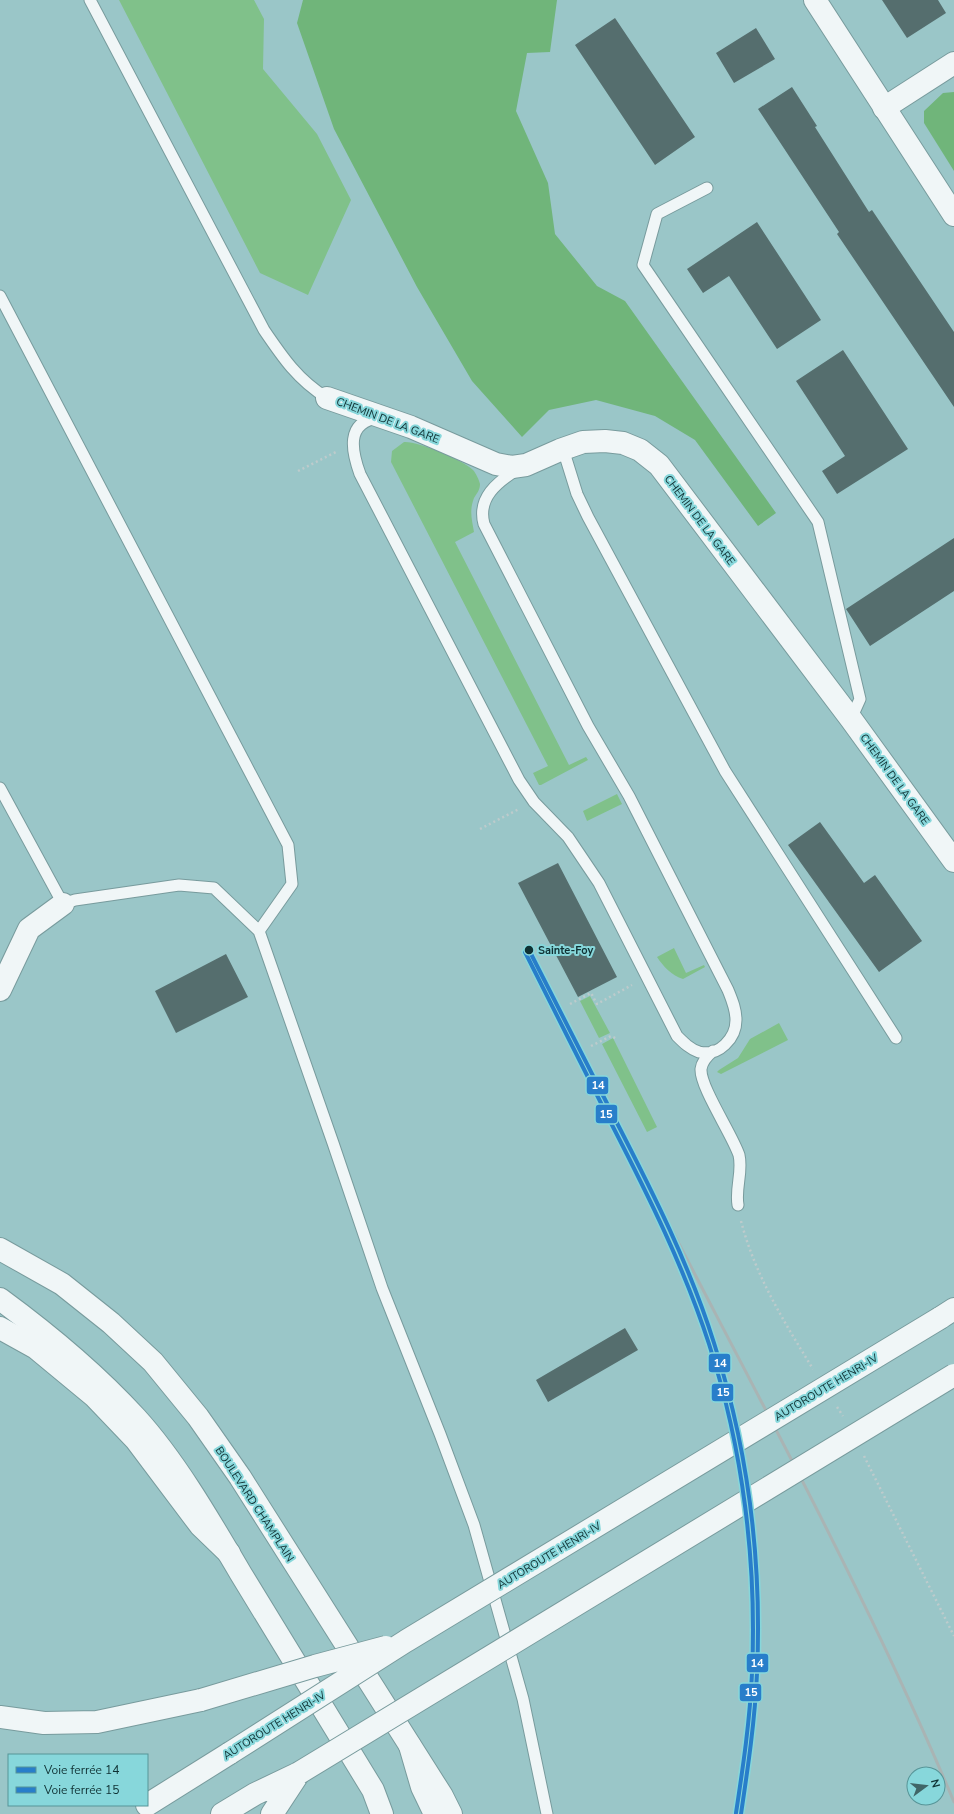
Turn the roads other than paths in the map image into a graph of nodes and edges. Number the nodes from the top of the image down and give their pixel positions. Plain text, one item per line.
1 (90, 0) edge
2 (815, 0) edge
3 (954, 63) edge
4 (884, 108) junction
5 (707, 188) dead end
6 (954, 215) edge
7 (0, 296) edge
8 (327, 398) joint
9 (387, 418) junction
10 (563, 449) junction
11 (526, 465) junction
12 (851, 719) junction
13 (0, 788) edge
14 (954, 861) edge
15 (63, 904) junction
16 (259, 931) junction
17 (0, 990) edge
18 (896, 1038) dead end
19 (713, 1051) junction
20 (738, 1205) dead end
21 (0, 1249) edge
22 (0, 1299) edge
23 (947, 1313) edge
24 (0, 1328) edge
25 (954, 1375) edge
26 (229, 1553) junction
27 (406, 1641) junction
28 (0, 1717) edge
29 (410, 1746) junction
30 (299, 1773) junction
31 (148, 1804) edge
32 (145, 1806) edge
33 (132, 1814) edge
34 (222, 1814) edge
35 (272, 1814) edge
36 (382, 1814) edge
37 (435, 1814) edge
38 (450, 1814) edge
39 (547, 1814) edge

1 - 8 lane
2 - 4 main road
3 - 4 main road
4 - 6 main road
5 - 12 lane
7 - 16 lane
8 - 9 main road, CHEMIN DE LA GARE
9 - 11 main road, CHEMIN DE LA GARE
9 - 19 lane
10 - 11 main road, CHEMIN DE LA GARE
10 - 12 main road, CHEMIN DE LA GARE
10 - 18 lane
11 - 19 lane
12 - 14 main road, CHEMIN DE LA GARE
13 - 15 lane
15 - 16 lane
15 - 17 main road
16 - 39 lane
19 - 20 lane
21 - 29 main road, BOULEVARD CHAMPLAIN
22 - 26 main road
23 - 27 main road, AUTOROUTE HENRI-IV, bridge
24 - 26 main road
25 - 30 main road, bridge
26 - 36 main road
27 - 28 main road, bridge
27 - 31 main road, AUTOROUTE HENRI-IV, bridge
29 - 37 main road
29 - 38 main road, BOULEVARD CHAMPLAIN
30 - 34 main road
30 - 35 main road
32 - 33 main road, AUTOROUTE HENRI-IV

